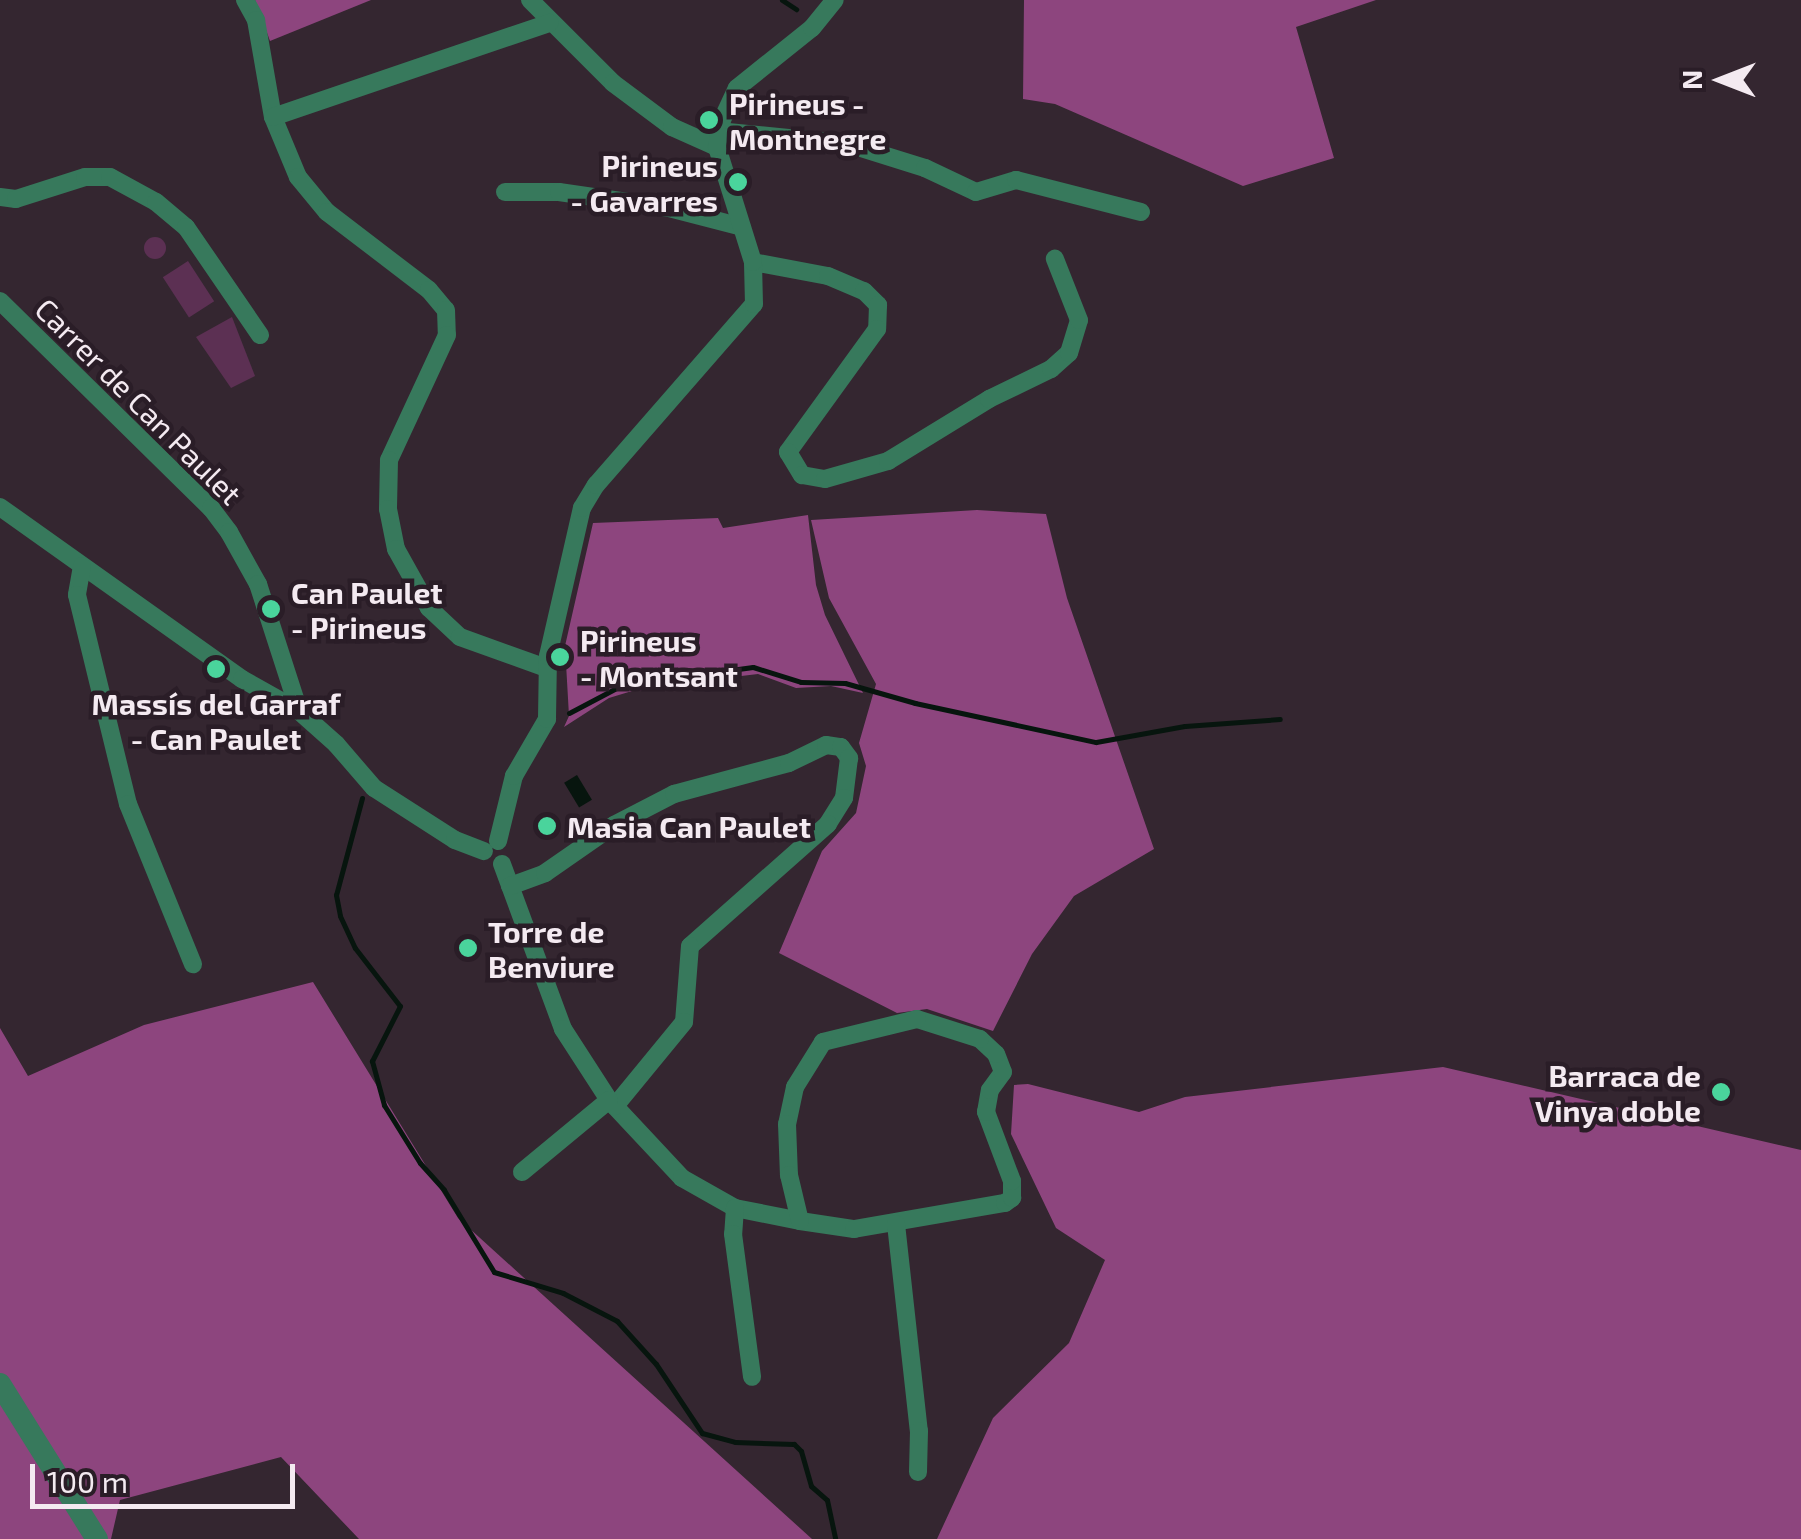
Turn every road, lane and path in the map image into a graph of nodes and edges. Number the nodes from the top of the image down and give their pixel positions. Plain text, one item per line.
1 (245, 0) edge
2 (530, 0) edge
3 (835, 0) edge
4 (549, 23) junction
5 (273, 117) junction
6 (718, 139) junction
7 (505, 192) dead end
8 (0, 198) edge
9 (1140, 212) dead end
10 (742, 227) junction
11 (1055, 259) dead end
12 (753, 262) junction
13 (0, 300) edge
14 (260, 335) dead end
15 (0, 507) edge
16 (82, 566) junction
17 (280, 659) junction
18 (546, 668) junction
19 (242, 679) junction
20 (299, 711) junction
21 (491, 846) junction
22 (510, 886) junction
23 (193, 964) dead end
24 (612, 1103) junction
25 (522, 1172) dead end
26 (734, 1208) junction
27 (800, 1221) junction
28 (896, 1224) junction
29 (752, 1377) dead end
30 (0, 1384) edge
31 (918, 1472) dead end
32 (98, 1539) edge

1 - 5 street
2 - 4 street
3 - 6 street
4 - 5 street
4 - 6 street
5 - 18 street
6 - 9 street
6 - 10 street
7 - 10 street
8 - 14 street
10 - 12 street
11 - 12 street
12 - 18 street
13 - 17 street, Carrer de Can Paulet
15 - 16 street, Carrer de Can Paulet
16 - 19 street, Carrer de Can Paulet
16 - 23 street
17 - 19 street
17 - 20 street, Carrer de Can Paulet
18 - 21 street
19 - 20 street, Carrer de Can Paulet
20 - 21 street, Carrer de Can Paulet
21 - 22 street, Carrer de Can Paulet
22 - 24 street
22 - 24 street
24 - 25 street
24 - 26 street
26 - 27 street
26 - 29 street
27 - 28 street
27 - 28 street
28 - 31 street
30 - 32 street

